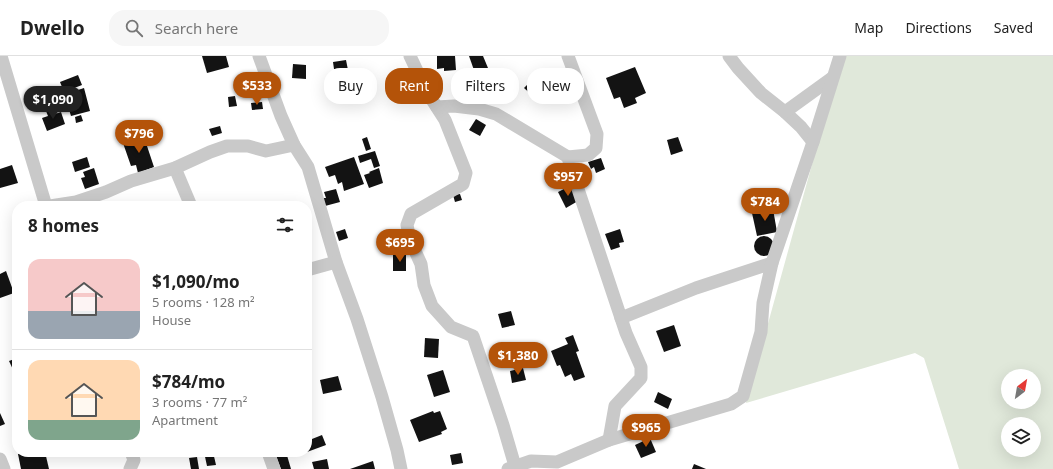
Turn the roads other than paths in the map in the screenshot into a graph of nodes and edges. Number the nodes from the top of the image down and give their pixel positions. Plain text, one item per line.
1 (1, 56) edge
2 (410, 56) edge
3 (568, 56) edge
4 (729, 56) edge
5 (840, 56) edge
6 (263, 57) edge
7 (832, 78) junction
8 (437, 107) junction
9 (785, 112) junction
10 (813, 142) junction
11 (294, 145) junction
12 (568, 157) junction
13 (175, 168) junction
14 (44, 201) edge
15 (79, 201) edge
16 (188, 201) edge
17 (336, 262) junction
18 (772, 263) junction
19 (312, 269) edge
20 (621, 318) junction
21 (609, 440) junction
22 (133, 457) edge
23 (270, 457) edge
24 (0, 459) edge
25 (511, 468) edge
26 (4, 469) edge
27 (130, 469) edge
28 (274, 469) edge
29 (401, 469) edge

1 - 14 street
2 - 8 street
3 - 12 street
4 - 9 street
5 - 7 street
6 - 11 street
7 - 9 street
7 - 10 street
8 - 12 street
8 - 25 street
9 - 10 street
10 - 18 street
11 - 13 street
11 - 17 street
12 - 20 street
13 - 15 street
13 - 16 street
17 - 19 street
17 - 29 street
18 - 20 street
18 - 21 street
20 - 21 street
21 - 25 street
22 - 27 street
23 - 28 street
24 - 26 street

